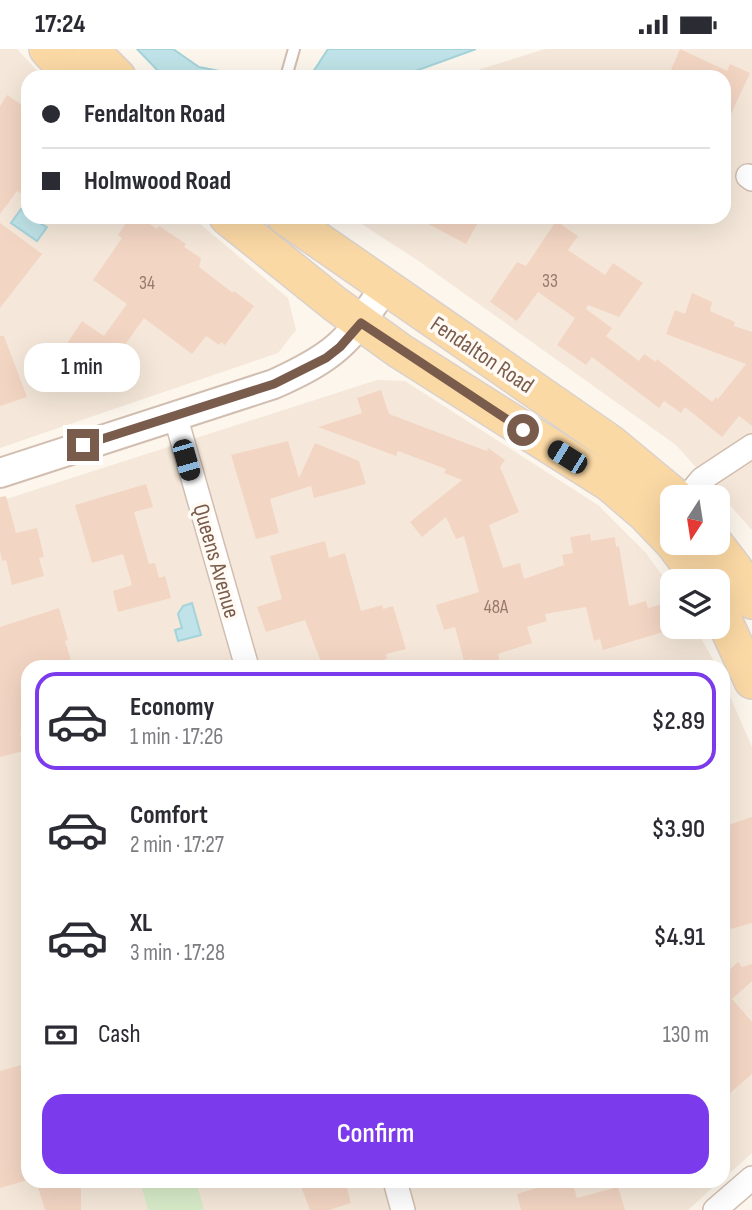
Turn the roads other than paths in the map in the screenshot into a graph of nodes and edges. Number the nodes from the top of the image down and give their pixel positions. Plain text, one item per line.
1 (47, 49) edge
2 (90, 49) edge
3 (294, 49) edge
4 (66, 70) edge
5 (111, 70) edge
6 (288, 70) edge
7 (236, 224) edge
8 (295, 224) edge
9 (384, 288) junction
10 (361, 323) junction
11 (175, 415) junction
12 (752, 446) edge
13 (0, 473) edge
14 (662, 485) edge
15 (697, 485) edge
16 (660, 530) edge
17 (724, 555) edge
18 (752, 601) edge
19 (730, 633) edge
20 (245, 660) edge
21 (752, 681) edge
22 (752, 1178) edge
23 (397, 1188) edge
24 (403, 1210) edge
25 (715, 1210) edge

1 - 4 main road
2 - 5 main road
3 - 6 lane
7 - 10 main road, Fendalton Road
8 - 9 main road, Fendalton Road
9 - 10 street
9 - 14 main road, Fendalton Road
10 - 11 street
10 - 16 main road, Fendalton Road
11 - 13 street
11 - 20 street, Queens Avenue
12 - 15 street
17 - 18 main road
19 - 21 main road
22 - 25 street
23 - 24 street

